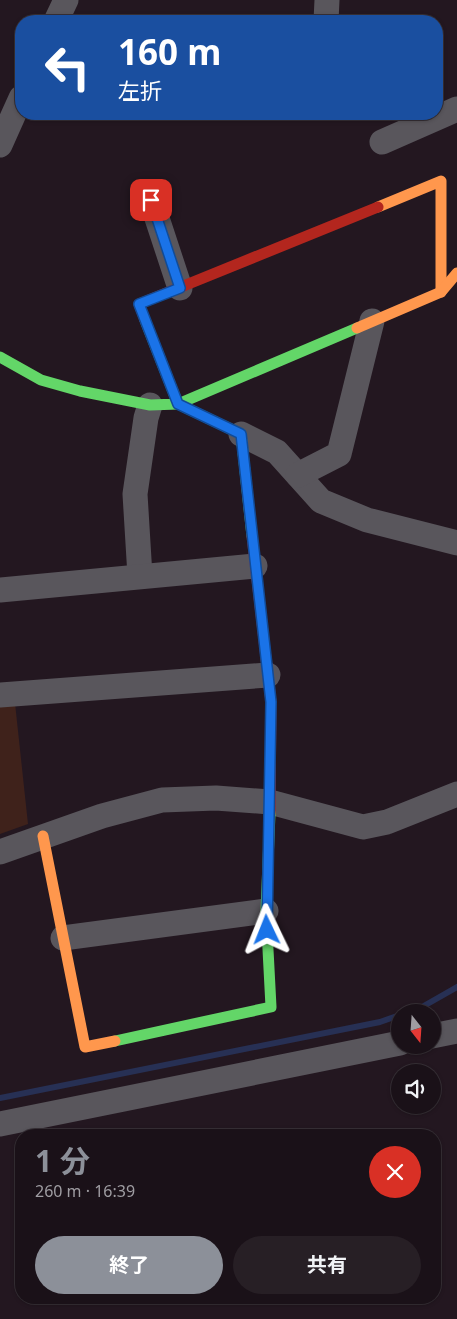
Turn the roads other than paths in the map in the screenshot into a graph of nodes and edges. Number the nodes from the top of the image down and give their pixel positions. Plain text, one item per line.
1 (66, 0) edge
2 (327, 0) edge
3 (59, 15) edge
4 (326, 15) edge
5 (457, 109) edge
6 (15, 111) edge
7 (443, 115) edge
8 (432, 120) edge
9 (382, 142) dead end
10 (0, 145) edge
11 (151, 200) dead end
12 (457, 273) edge
13 (180, 288) junction
14 (442, 292) junction
15 (372, 321) junction
16 (0, 357) edge
17 (178, 404) junction
18 (150, 405) junction
19 (241, 434) junction
20 (298, 475) junction
21 (457, 543) edge
22 (255, 566) junction
23 (140, 576) junction
24 (0, 590) edge
25 (268, 675) junction
26 (0, 695) edge
27 (457, 794) edge
28 (270, 802) junction
29 (43, 836) junction
30 (0, 852) edge
31 (266, 911) junction
32 (64, 938) junction
33 (457, 1031) edge
34 (441, 1034) edge
35 (391, 1045) edge
36 (0, 1124) edge

1 - 3 street
2 - 4 street
5 - 7 street
6 - 10 street
8 - 9 street
11 - 13 street
12 - 14 street
13 - 14 street
13 - 17 street
14 - 15 street
15 - 17 street
15 - 20 street
16 - 18 street
17 - 18 street
17 - 19 street
18 - 23 street
19 - 20 street
19 - 22 street
20 - 21 street
22 - 23 street
22 - 25 street
23 - 24 street
25 - 26 street
25 - 28 street
27 - 28 street
28 - 29 street
28 - 31 street
29 - 30 street
29 - 32 street
31 - 32 street
31 - 32 street
33 - 34 street
35 - 36 street

